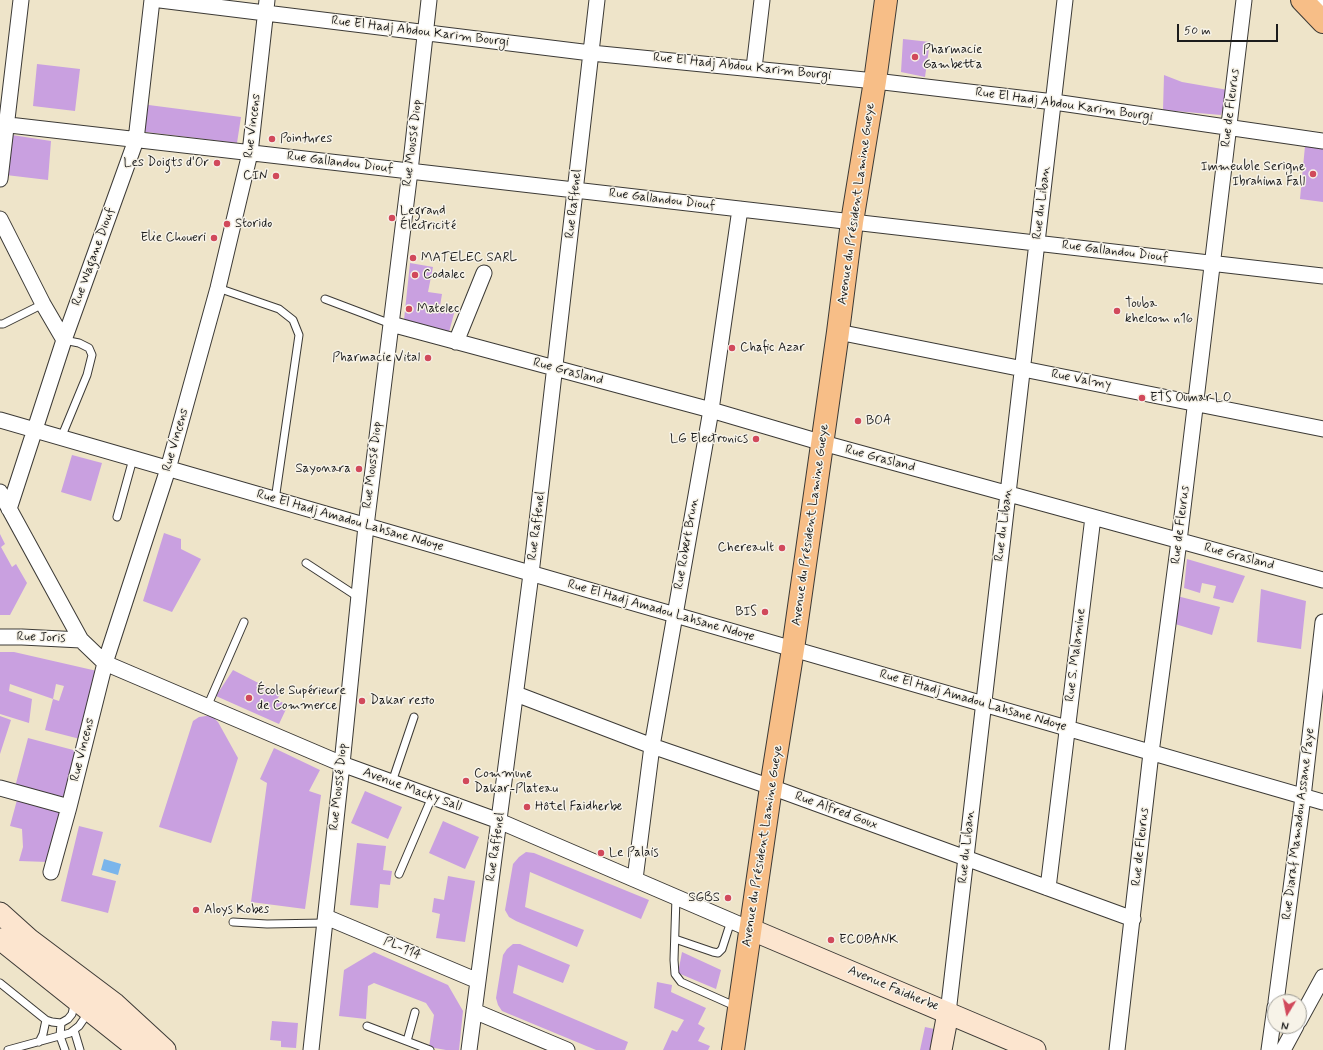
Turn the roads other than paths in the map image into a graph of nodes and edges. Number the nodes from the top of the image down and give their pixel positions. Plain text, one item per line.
1 (21, 0) edge
2 (152, 0) edge
3 (160, 0) edge
4 (429, 0) edge
5 (597, 0) edge
6 (762, 0) edge
7 (886, 0) edge
8 (1066, 0) edge
9 (1244, 0) edge
10 (1302, 0) edge
11 (1316, 0) edge
12 (1323, 1) edge
13 (266, 7) edge
14 (1323, 22) edge
15 (425, 33) junction
16 (591, 53) junction
17 (754, 68) junction
18 (875, 81) junction
19 (1054, 102) junction
20 (3, 125) edge
21 (1229, 127) junction
22 (136, 140) junction
23 (1323, 141) edge
24 (250, 153) junction
25 (410, 171) junction
26 (0, 179) edge
27 (576, 190) junction
28 (740, 209) junction
29 (0, 220) edge
30 (852, 222) junction
31 (1037, 244) junction
32 (1212, 264) junction
33 (484, 273) dead end
34 (1323, 276) edge
35 (218, 288) junction
36 (325, 300) dead end
37 (43, 304) junction
38 (0, 324) edge
39 (391, 324) junction
40 (838, 332) junction
41 (64, 340) junction
42 (456, 342) junction
43 (555, 369) junction
44 (1023, 369) junction
45 (1196, 403) junction
46 (711, 410) junction
47 (0, 420) edge
48 (1323, 429) edge
49 (35, 430) junction
50 (61, 438) junction
51 (823, 443) junction
52 (133, 458) junction
53 (168, 469) junction
54 (0, 492) edge
55 (1008, 494) junction
56 (275, 500) junction
57 (9, 509) junction
58 (117, 517) dead end
59 (1093, 517) junction
60 (366, 526) junction
61 (1179, 540) junction
62 (306, 563) dead end
63 (531, 574) junction
64 (1323, 580) edge
65 (359, 598) junction
66 (674, 615) junction
67 (244, 622) dead end
68 (1323, 622) edge
69 (0, 637) edge
70 (82, 640) junction
71 (793, 649) junction
72 (105, 662) junction
73 (516, 694) junction
74 (983, 704) junction
75 (207, 706) junction
76 (414, 717) dead end
77 (1066, 728) junction
78 (652, 746) junction
79 (1151, 753) junction
80 (342, 764) junction
81 (392, 782) junction
82 (771, 787) junction
83 (0, 788) edge
84 (432, 797) junction
85 (1303, 797) junction
86 (1323, 802) edge
87 (69, 807) junction
88 (500, 821) junction
89 (966, 858) junction
90 (51, 872) dead end
91 (399, 874) dead end
92 (635, 879) junction
93 (1048, 888) junction
94 (676, 897) junction
95 (0, 913) edge
96 (1133, 919) junction
97 (325, 920) junction
98 (233, 922) dead end
99 (740, 925) junction
100 (0, 939) edge
101 (675, 939) junction
102 (1323, 977) edge
103 (478, 981) junction
104 (0, 983) edge
105 (1277, 994) edge
106 (82, 1005) junction
107 (1307, 1006) edge
108 (738, 1008) junction
109 (474, 1011) junction
110 (415, 1012) dead end
111 (948, 1013) junction
112 (46, 1020) junction
113 (60, 1023) junction
114 (367, 1026) dead end
115 (74, 1030) junction
116 (1271, 1034) edge
117 (1292, 1034) edge
118 (60, 1036) junction
119 (408, 1041) junction
120 (39, 1042) junction
121 (8, 1050) edge
122 (65, 1050) edge
123 (80, 1050) edge
124 (140, 1050) edge
125 (166, 1050) edge
126 (311, 1050) edge
127 (430, 1050) edge
128 (469, 1050) edge
129 (567, 1050) edge
130 (732, 1050) edge
131 (942, 1050) edge
132 (1036, 1050) edge
133 (1118, 1050) edge
134 (1269, 1050) edge
135 (1283, 1050) edge

1 - 20 street
2 - 22 street, Rue Wagane Diouf
3 - 13 street, Rue El Hadj Abdou Karim Bourgi
4 - 15 street, Rue Moussé Diop
5 - 16 street, Rue Raffenel
6 - 17 street
7 - 18 main road, Avenue du Président Lamine Gueye
8 - 19 street, Rue du Liban
9 - 21 street, Rue de Fleurus
10 - 14 main road
11 - 12 street
13 - 15 street, Rue El Hadj Abdou Karim Bourgi
13 - 24 street, Rue Vincens
15 - 16 street, Rue El Hadj Abdou Karim Bourgi
15 - 25 street, Rue Moussé Diop
16 - 17 street, Rue El Hadj Abdou Karim Bourgi
16 - 27 street, Rue Raffenel
17 - 18 street, Rue El Hadj Abdou Karim Bourgi
18 - 19 street, Rue El Hadj Abdou Karim Bourgi
18 - 30 main road, Avenue du Président Lamine Gueye
19 - 21 street, Rue El Hadj Abdou Karim Bourgi
19 - 31 street, Rue du Liban
20 - 22 street, Rue Gallandou Diouf
20 - 26 street
21 - 23 street, Rue El Hadj Abdou Karim Bourgi
21 - 32 street, Rue de Fleurus
22 - 24 street, Rue Gallandou Diouf
22 - 41 street, Rue Wagane Diouf
24 - 25 street, Rue Gallandou Diouf
24 - 35 street, Rue Vincens
25 - 27 street, Rue Gallandou Diouf
25 - 39 street, Rue Moussé Diop
27 - 28 street, Rue Gallandou Diouf
27 - 43 street, Rue Raffenel
28 - 30 street, Rue Gallandou Diouf
28 - 46 street, Rue Robert Brun
29 - 37 street
30 - 31 street, Rue Gallandou Diouf
30 - 40 main road, Avenue du Président Lamine Gueye
31 - 32 street, Rue Gallandou Diouf
31 - 44 street, Rue du Liban
32 - 34 street, Rue Gallandou Diouf
32 - 45 street, Rue de Fleurus
33 - 42 street
35 - 53 street, Rue Vincens
35 - 56 lane
36 - 39 lane
37 - 38 lane
37 - 41 street
39 - 42 street, Rue Grasland
39 - 60 street, Rue Moussé Diop
40 - 44 street, Rue Valmy
40 - 51 main road, Avenue du Président Lamine Gueye
41 - 49 street, Rue Wagane Diouf
41 - 50 lane
42 - 43 street, Rue Grasland
43 - 46 street, Rue Grasland
43 - 63 street, Rue Raffenel
44 - 45 street, Rue Valmy
44 - 55 street, Rue du Liban
45 - 48 street, Rue Valmy
45 - 61 street, Rue de Fleurus
46 - 51 street, Rue Grasland
46 - 66 street, Rue Robert Brun
47 - 49 street, Rue El Hadj Amadou Lahsane Ndoye
49 - 50 street, Rue El Hadj Amadou Lahsane Ndoye
49 - 57 street, Rue Wagane Diouf
50 - 52 street, Rue El Hadj Amadou Lahsane Ndoye
51 - 55 street, Rue Grasland
51 - 71 main road, Avenue du Président Lamine Gueye
52 - 53 street, Rue El Hadj Amadou Lahsane Ndoye
52 - 58 lane
53 - 56 street, Rue El Hadj Amadou Lahsane Ndoye
53 - 72 street, Rue Vincens
54 - 57 street, Avenue Macky Sall
55 - 59 street, Rue Grasland
55 - 74 street, Rue du Liban
56 - 60 street, Rue El Hadj Amadou Lahsane Ndoye
57 - 70 street, Avenue Macky Sall
59 - 61 street, Rue Grasland
59 - 77 street, Rue S. Malamine
60 - 63 street, Rue El Hadj Amadou Lahsane Ndoye
60 - 65 street, Rue Moussé Diop
61 - 64 street, Rue Grasland
61 - 79 street, Rue de Fleurus
62 - 65 lane
63 - 66 street, Rue El Hadj Amadou Lahsane Ndoye
63 - 73 street, Rue Raffenel
65 - 80 street, Rue Moussé Diop
66 - 71 street, Rue El Hadj Amadou Lahsane Ndoye
66 - 78 street, Rue Robert Brun
67 - 75 lane
68 - 85 street, Rue Diaraf Mamadou Assane Paye
69 - 70 street, Rue Joris
70 - 72 street, Avenue Macky Sall
71 - 74 street, Rue El Hadj Amadou Lahsane Ndoye
71 - 82 main road, Avenue du Président Lamine Gueye
72 - 75 street, Avenue Macky Sall
72 - 87 street, Rue Vincens
73 - 78 street, Rue Alfred Goux
73 - 88 street, Rue Raffenel
74 - 77 street, Rue El Hadj Amadou Lahsane Ndoye
74 - 89 street, Rue du Liban
75 - 80 street, Avenue Macky Sall
76 - 81 lane
77 - 79 street, Rue El Hadj Amadou Lahsane Ndoye
77 - 93 street, Rue S. Malamine
78 - 82 street, Rue Alfred Goux
78 - 92 street, Rue Robert Brun
79 - 85 street, Rue El Hadj Amadou Lahsane Ndoye
79 - 96 street, Rue de Fleurus
80 - 81 street, Avenue Macky Sall
80 - 97 street, Rue Moussé Diop
81 - 84 street, Avenue Macky Sall
82 - 89 street, Rue Alfred Goux
82 - 99 main road, Avenue du Président Lamine Gueye
83 - 87 street
84 - 88 street, Avenue Macky Sall
84 - 91 lane
85 - 86 street, Rue El Hadj Amadou Lahsane Ndoye
85 - 105 street, Rue Diaraf Mamadou Assane Paye
87 - 90 street, Rue Vincens
88 - 92 street, Avenue Macky Sall
88 - 103 street, Rue Raffenel
89 - 93 street, Rue Alfred Goux
89 - 111 street, Rue du Liban
92 - 94 street, Avenue Macky Sall
93 - 96 street, Rue Alfred Goux
94 - 99 street, Avenue Macky Sall
94 - 101 lane
95 - 125 street
96 - 133 street, Rue de Fleurus
97 - 98 lane
97 - 103 street, PL-114
97 - 126 street, Rue Moussé Diop
99 - 101 lane
99 - 108 main road, Avenue du Président Lamine Gueye
99 - 111 street, Avenue Faidherbe
100 - 106 street
101 - 108 lane
102 - 107 street
103 - 109 street, Rue Raffenel
104 - 112 lane
106 - 113 lane
106 - 115 lane
106 - 124 street
108 - 130 main road, Avenue du Président Lamine Gueye
109 - 128 street, Rue Raffenel
109 - 129 street
110 - 119 lane
111 - 131 street, Rue du Liban
111 - 132 street, Avenue Faidherbe
112 - 113 lane
112 - 120 lane
113 - 118 lane
114 - 119 lane
115 - 118 lane
115 - 123 lane
116 - 134 street
117 - 135 street
118 - 120 lane
118 - 122 lane
119 - 127 lane
120 - 121 lane

